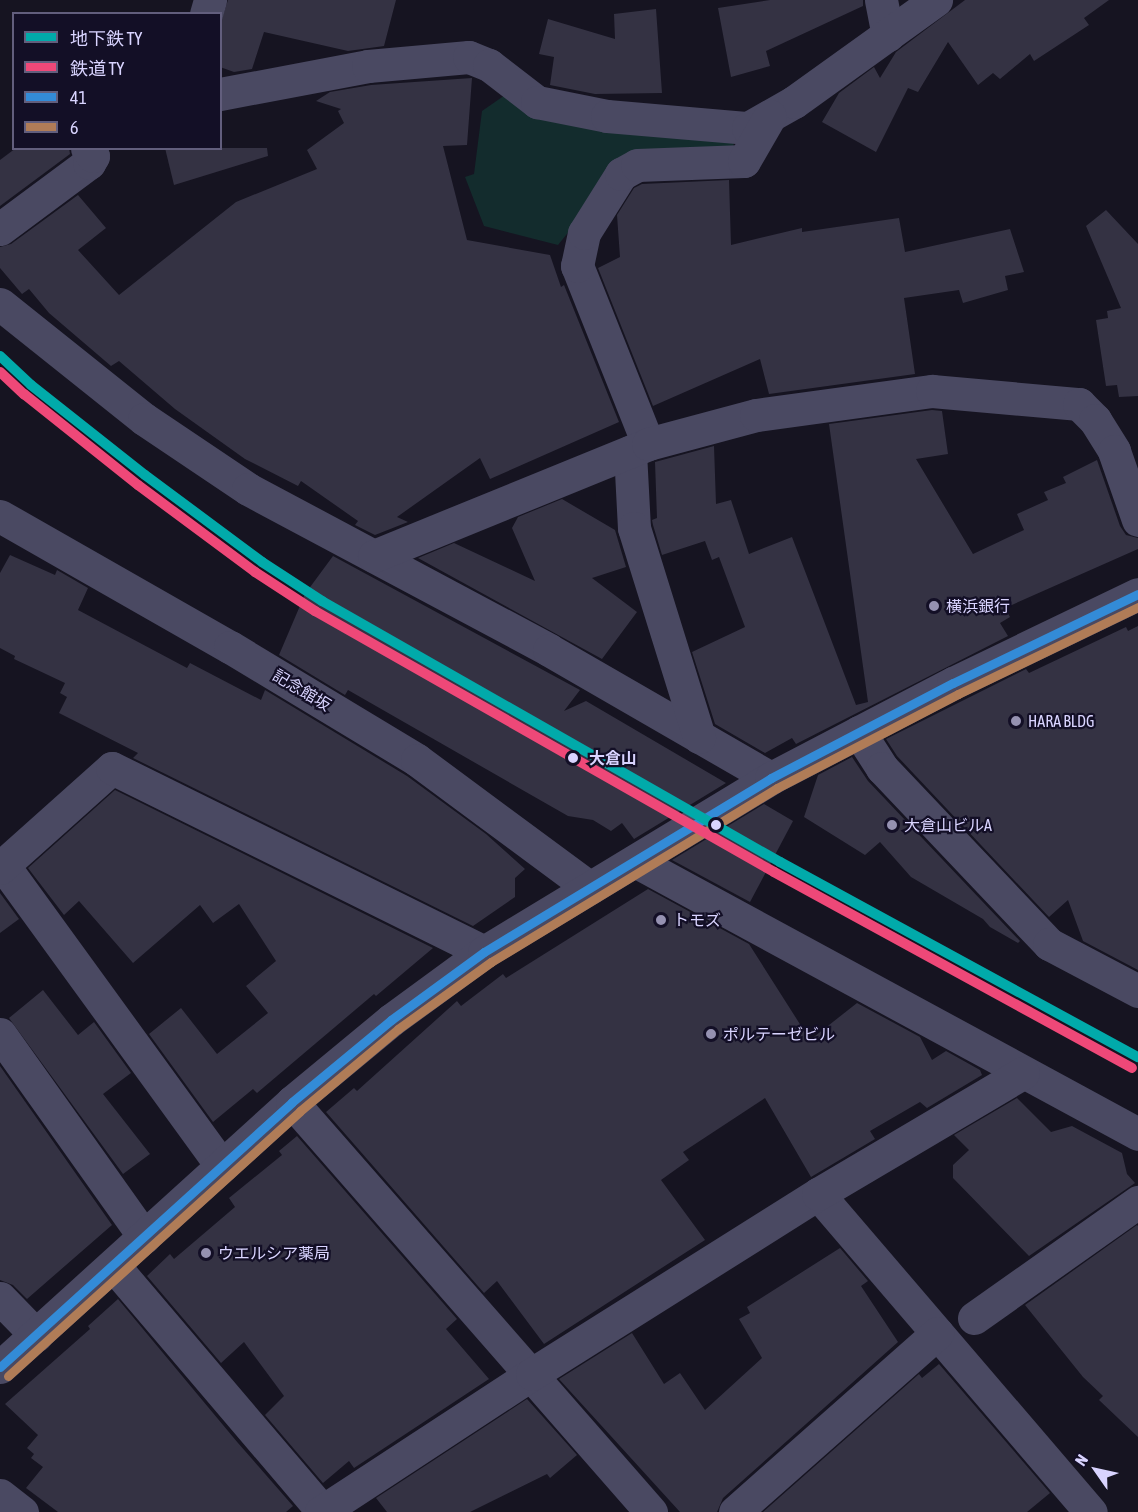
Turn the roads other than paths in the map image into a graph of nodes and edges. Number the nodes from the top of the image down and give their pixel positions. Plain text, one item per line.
1 (881, 0) edge
2 (936, 0) edge
3 (888, 35) junction
4 (222, 94) edge
5 (770, 116) junction
6 (88, 150) edge
7 (0, 229) edge
8 (0, 304) edge
9 (639, 448) junction
10 (0, 516) edge
11 (1138, 520) edge
12 (374, 556) junction
13 (1138, 594) edge
14 (859, 732) junction
15 (699, 737) junction
16 (771, 778) junction
17 (635, 861) junction
18 (2, 866) edge
19 (590, 888) junction
20 (484, 952) junction
21 (1138, 992) edge
22 (0, 1034) edge
23 (1023, 1072) junction
24 (292, 1102) junction
25 (1138, 1134) edge
26 (222, 1166) junction
27 (818, 1194) junction
28 (1138, 1202) edge
29 (144, 1237) junction
30 (113, 1265) junction
31 (0, 1298) edge
32 (974, 1318) dead end
33 (937, 1333) junction
34 (36, 1335) junction
35 (0, 1367) edge
36 (532, 1374) junction
37 (0, 1495) edge
38 (22, 1512) edge
39 (321, 1512) edge
40 (651, 1512) edge
41 (735, 1512) edge
42 (1092, 1512) edge

1 - 3 street
2 - 3 street
3 - 5 street
4 - 5 street
5 - 9 street
6 - 7 street
8 - 12 street
9 - 11 street
9 - 12 street
9 - 15 street
10 - 19 street, 記念館坂
12 - 15 street
13 - 14 street
14 - 16 street
14 - 21 street
15 - 16 street
16 - 17 street
17 - 19 street
17 - 23 street
18 - 20 street
18 - 26 street
19 - 20 street
20 - 24 street
22 - 29 street
23 - 25 street
23 - 27 street
24 - 26 street
24 - 36 street
26 - 29 street
27 - 33 street
27 - 36 street
28 - 32 street
29 - 30 street
30 - 34 street
30 - 39 street
31 - 34 street
33 - 41 street
33 - 42 street
34 - 35 street
36 - 39 street
36 - 40 street
37 - 38 street

